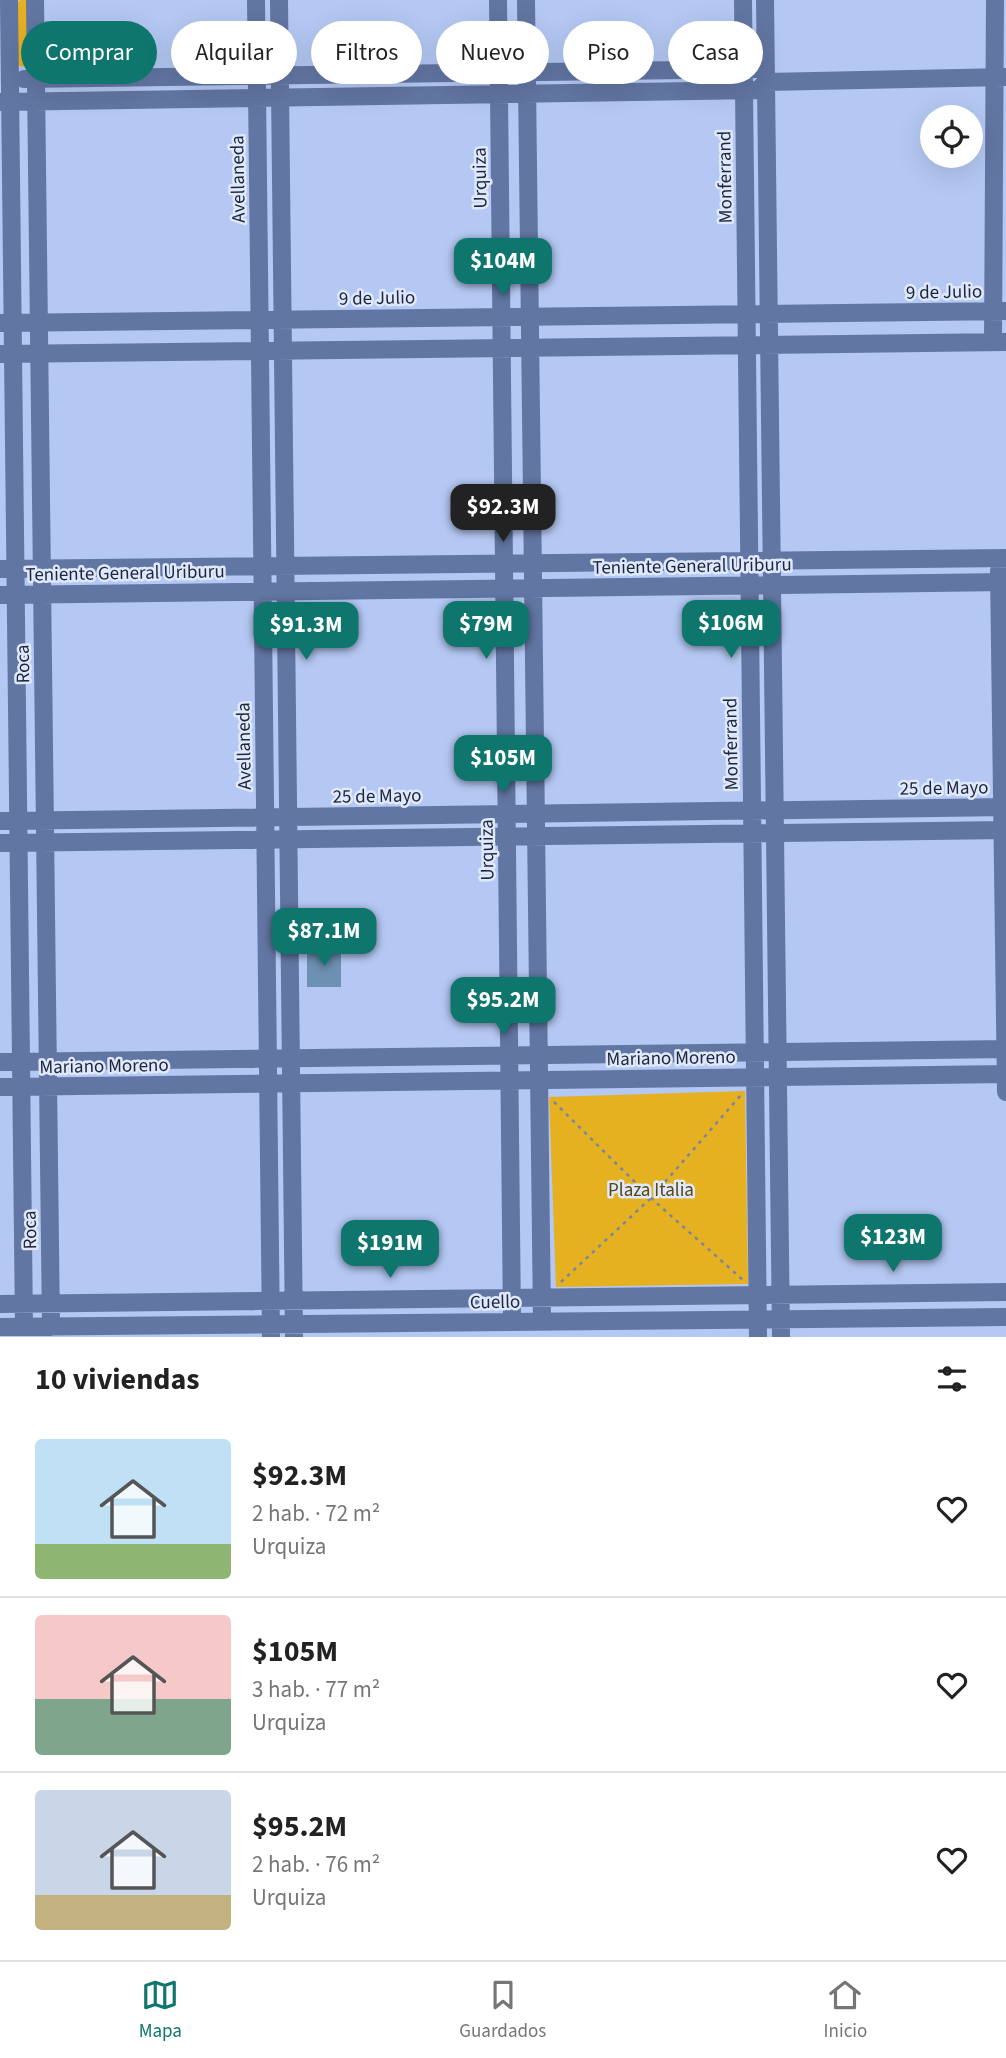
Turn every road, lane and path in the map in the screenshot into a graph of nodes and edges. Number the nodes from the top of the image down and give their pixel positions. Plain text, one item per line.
1 (9, 0) edge
2 (35, 0) edge
3 (256, 0) edge
4 (279, 0) edge
5 (498, 0) edge
6 (526, 0) edge
7 (743, 0) edge
8 (765, 0) edge
9 (995, 0) edge
10 (35, 21) edge
11 (256, 21) edge
12 (279, 21) edge
13 (498, 21) edge
14 (526, 21) edge
15 (743, 21) edge
16 (668, 70) edge
17 (549, 72) edge
18 (436, 74) edge
19 (297, 76) edge
20 (763, 77) edge
21 (1000, 78) edge
22 (5, 79) edge
23 (766, 82) junction
24 (36, 84) edge
25 (257, 84) edge
26 (280, 84) edge
27 (499, 84) edge
28 (528, 84) edge
29 (744, 84) edge
30 (744, 90) junction
31 (499, 94) junction
32 (528, 94) junction
33 (280, 97) junction
34 (257, 98) junction
35 (36, 101) junction
36 (5, 102) edge
37 (1000, 311) edge
38 (747, 314) junction
39 (769, 314) junction
40 (501, 317) junction
41 (530, 317) junction
42 (259, 320) junction
43 (283, 320) junction
44 (39, 322) junction
45 (6, 323) edge
46 (999, 342) edge
47 (747, 345) junction
48 (769, 345) junction
49 (502, 348) junction
50 (531, 348) junction
51 (283, 350) junction
52 (260, 351) junction
53 (39, 353) junction
54 (6, 354) edge
55 (1002, 558) edge
56 (749, 561) junction
57 (772, 561) junction
58 (533, 563) junction
59 (504, 564) junction
60 (262, 566) junction
61 (286, 566) junction
62 (8, 569) edge
63 (42, 569) junction
64 (1003, 582) edge
65 (772, 585) junction
66 (749, 586) junction
67 (534, 588) junction
68 (504, 589) junction
69 (286, 591) junction
70 (262, 592) junction
71 (43, 594) junction
72 (8, 595) edge
73 (1004, 807) edge
74 (775, 810) junction
75 (752, 811) junction
76 (536, 813) junction
77 (506, 814) junction
78 (265, 817) junction
79 (288, 817) junction
80 (9, 820) edge
81 (45, 820) junction
82 (1004, 830) edge
83 (752, 833) junction
84 (775, 833) junction
85 (507, 836) junction
86 (537, 836) junction
87 (265, 839) junction
88 (289, 839) junction
89 (18, 842) junction
90 (46, 842) junction
91 (0, 843) edge
92 (1006, 1049) edge
93 (778, 1052) junction
94 (754, 1053) junction
95 (539, 1055) junction
96 (509, 1056) junction
97 (267, 1059) junction
98 (291, 1059) junction
99 (0, 1062) edge
100 (21, 1062) junction
101 (48, 1062) junction
102 (1006, 1074) edge
103 (778, 1077) junction
104 (509, 1080) junction
105 (540, 1080) junction
106 (291, 1083) junction
107 (268, 1084) junction
108 (750, 1084) junction
109 (0, 1087) edge
110 (21, 1087) junction
111 (49, 1087) junction
112 (1006, 1092) edge
113 (549, 1097) dead end
114 (651, 1198) junction
115 (752, 1290) junction
116 (549, 1292) junction
117 (1006, 1292) edge
118 (780, 1295) junction
119 (512, 1298) junction
120 (270, 1301) junction
121 (294, 1301) junction
122 (0, 1304) edge
123 (23, 1304) junction
124 (51, 1304) junction
125 (1006, 1317) edge
126 (542, 1321) junction
127 (512, 1322) junction
128 (51, 1326) junction
129 (0, 1327) edge
130 (23, 1327) junction
131 (758, 1328) edge
132 (780, 1328) edge
133 (270, 1331) edge
134 (294, 1331) edge

1 - 22 street, Roca
2 - 10 street, Roca
3 - 11 street, Avellaneda
4 - 12 street
5 - 13 street, Urquiza
6 - 14 street
7 - 15 street, Monferrand
8 - 23 street
9 - 21 street
16 - 17 street
18 - 19 street
20 - 23 street
21 - 23 street
21 - 37 street
22 - 36 street, Roca
23 - 30 street
23 - 39 street
24 - 35 street, Roca
25 - 34 street, Avellaneda
26 - 33 street
27 - 31 street, Urquiza
28 - 32 street
29 - 30 street, Monferrand
30 - 32 street
30 - 38 street, Monferrand
31 - 32 street
31 - 33 street
31 - 40 street, Urquiza
32 - 41 street
33 - 34 street
33 - 43 street
34 - 35 street
34 - 42 street, Avellaneda
35 - 36 street
35 - 44 street, Roca
36 - 45 street, Roca
37 - 39 street, 9 de Julio
37 - 46 street
38 - 39 street, 9 de Julio
38 - 41 street, 9 de Julio
38 - 47 street, Monferrand
39 - 48 street
40 - 41 street, 9 de Julio
40 - 43 street, 9 de Julio
40 - 49 street, Urquiza
41 - 50 street
42 - 43 street, 9 de Julio
42 - 44 street, 9 de Julio
42 - 52 street, Avellaneda
43 - 51 street
44 - 45 street, 9 de Julio
44 - 53 street, Roca
45 - 54 street, Roca
46 - 48 street
47 - 48 street
47 - 50 street
47 - 56 street, Monferrand
48 - 57 street
49 - 50 street
49 - 51 street
49 - 59 street, Urquiza
50 - 58 street
51 - 52 street
51 - 61 street
52 - 53 street
52 - 60 street, Avellaneda
53 - 54 street
53 - 63 street, Roca
54 - 62 street, Roca
55 - 57 street, Teniente General Uriburu
55 - 64 street
56 - 57 street, Teniente General Uriburu
56 - 58 street, Teniente General Uriburu
56 - 66 street, Monferrand
57 - 65 street
58 - 59 street, Teniente General Uriburu
58 - 67 street
59 - 61 street, Teniente General Uriburu
59 - 68 street, Urquiza
60 - 61 street, Teniente General Uriburu
60 - 63 street, Teniente General Uriburu
60 - 70 street, Avellaneda
61 - 69 street
62 - 63 street, Teniente General Uriburu
62 - 72 street, Roca
63 - 71 street, Roca
64 - 65 street, Teniente General Uriburu
64 - 73 street
65 - 66 street, Teniente General Uriburu
65 - 74 street
66 - 67 street, Teniente General Uriburu
66 - 75 street, Monferrand
67 - 68 street, Teniente General Uriburu
67 - 76 street
68 - 69 street, Teniente General Uriburu
68 - 77 street, Urquiza
69 - 70 street, Teniente General Uriburu
69 - 79 street
70 - 71 street, Teniente General Uriburu
70 - 78 street, Avellaneda
71 - 72 street, Teniente General Uriburu
71 - 81 street, Roca
72 - 80 street, Roca
73 - 74 street, 25 de Mayo
73 - 82 street
74 - 75 street, 25 de Mayo
74 - 84 street
75 - 76 street, 25 de Mayo
75 - 83 street, Monferrand
76 - 77 street, 25 de Mayo
76 - 86 street
77 - 79 street, 25 de Mayo
77 - 85 street, Urquiza
78 - 79 street, 25 de Mayo
78 - 81 street, 25 de Mayo
78 - 87 street, Avellaneda
79 - 88 street
80 - 81 street, 25 de Mayo
80 - 89 street, Roca
81 - 90 street, Roca
82 - 84 street
82 - 92 street
83 - 84 street
83 - 86 street
83 - 94 street, Monferrand
84 - 93 street
85 - 86 street
85 - 88 street
85 - 96 street, Urquiza
86 - 95 street
87 - 88 street
87 - 90 street
87 - 97 street, Avellaneda
88 - 98 street
89 - 90 street
89 - 91 street
89 - 100 street, Roca
90 - 101 street, Roca
92 - 93 street, Mariano Moreno
92 - 102 street
93 - 94 street, Mariano Moreno
93 - 103 street
94 - 95 street, Mariano Moreno
94 - 108 street, Monferrand
95 - 96 street, Mariano Moreno
95 - 105 street
96 - 98 street, Mariano Moreno
96 - 104 street, Urquiza
97 - 98 street, Mariano Moreno
97 - 101 street, Mariano Moreno
97 - 107 street, Avellaneda
98 - 106 street
99 - 100 street, Mariano Moreno
100 - 101 street, Mariano Moreno
100 - 110 street, Roca
101 - 111 street, Roca
102 - 103 street, Mariano Moreno
102 - 112 street
103 - 108 street, Mariano Moreno
103 - 118 street
104 - 105 street, Mariano Moreno
104 - 106 street, Mariano Moreno
104 - 119 street, Urquiza
105 - 108 street, Mariano Moreno
105 - 116 street
106 - 107 street, Mariano Moreno
106 - 121 street
107 - 111 street, Mariano Moreno
107 - 120 street, Avellaneda
108 - 114 path
108 - 115 street, Monferrand
109 - 110 street, Mariano Moreno
110 - 111 street, Mariano Moreno
110 - 123 street, Roca
111 - 124 street, Roca
113 - 114 path
114 - 115 path
114 - 116 path
115 - 116 street, Cuello
115 - 118 street, Cuello
115 - 131 street, Monferrand
116 - 119 street, Cuello
116 - 126 street
117 - 118 street, Cuello
118 - 132 street
119 - 121 street, Cuello
119 - 127 street, Urquiza
120 - 121 street, Cuello
120 - 124 street, Cuello
120 - 133 street, Avellaneda
121 - 134 street
122 - 123 street, Cuello
123 - 124 street, Cuello
123 - 130 street, Roca
124 - 128 street, Roca
125 - 132 street, Cuello
126 - 127 street, Cuello
126 - 131 street, Cuello
127 - 134 street, Cuello
128 - 130 street, Cuello
128 - 133 street, Cuello
129 - 130 street, Cuello
131 - 132 street, Cuello
133 - 134 street, Cuello

